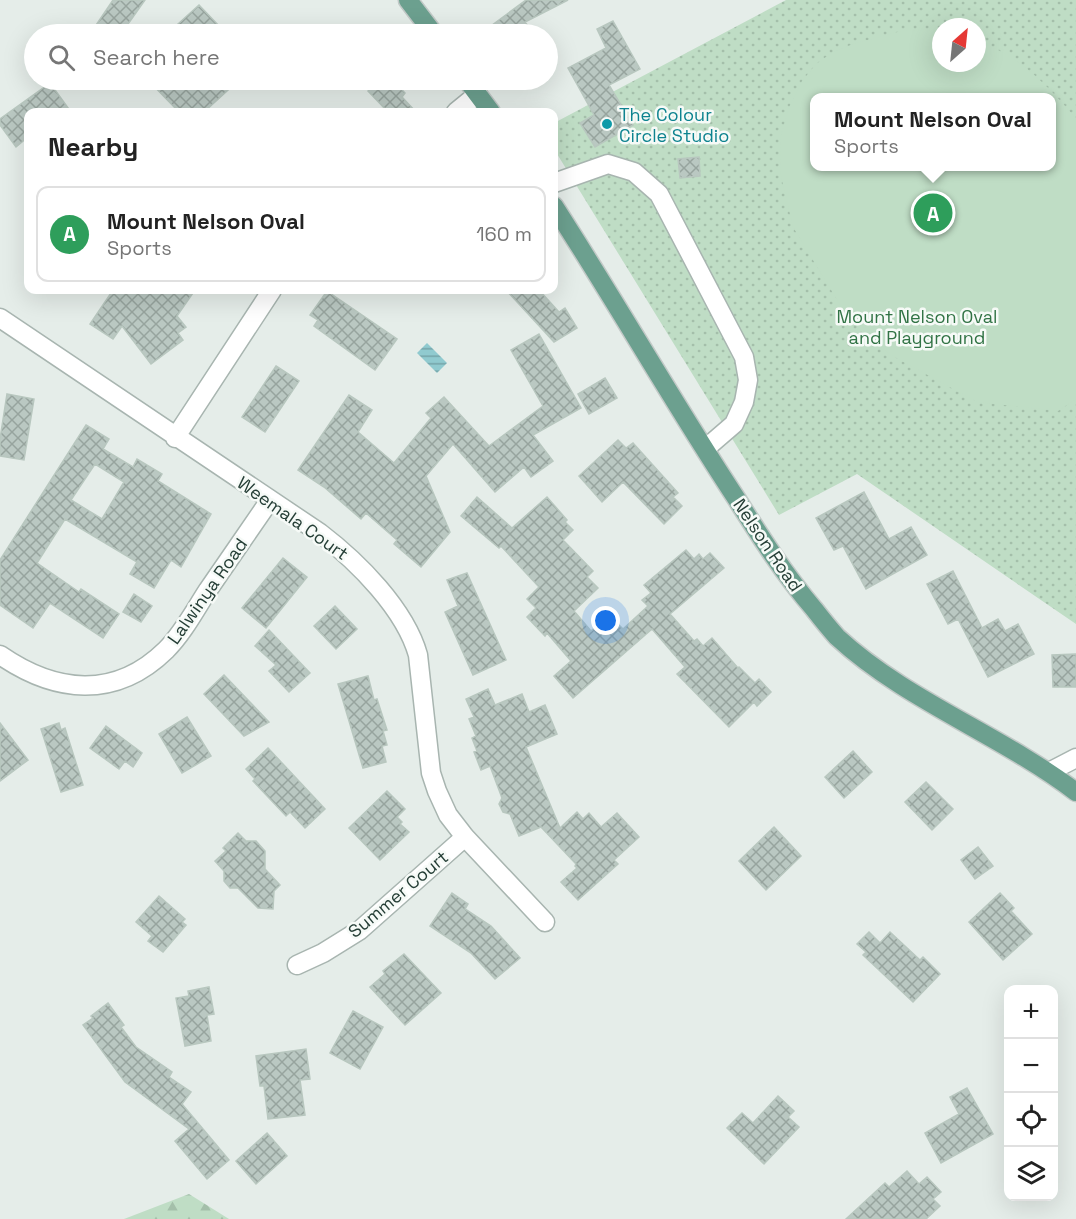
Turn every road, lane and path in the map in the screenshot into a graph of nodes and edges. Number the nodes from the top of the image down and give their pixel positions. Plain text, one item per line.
1 (408, 0) edge
2 (426, 24) edge
3 (471, 90) edge
4 (475, 90) edge
5 (459, 108) edge
6 (488, 108) edge
7 (558, 182) edge
8 (558, 212) edge
9 (269, 294) edge
10 (0, 318) edge
11 (175, 438) junction
12 (705, 449) junction
13 (270, 500) junction
14 (0, 655) edge
15 (1076, 759) edge
16 (1049, 772) junction
17 (1076, 792) edge
18 (465, 837) junction
19 (545, 922) dead end
20 (297, 965) dead end

1 - 2 main road
3 - 5 street
4 - 6 main road
7 - 12 street
8 - 12 main road, Nelson Road
9 - 11 street
10 - 11 street, Weemala Court
11 - 13 street, Weemala Court
12 - 16 main road, Nelson Road
13 - 14 street, Lalwinya Road
13 - 18 street, Weemala Court
15 - 16 street
16 - 17 main road, Nelson Road
18 - 19 street, Weemala Court
18 - 20 street, Summer Court

